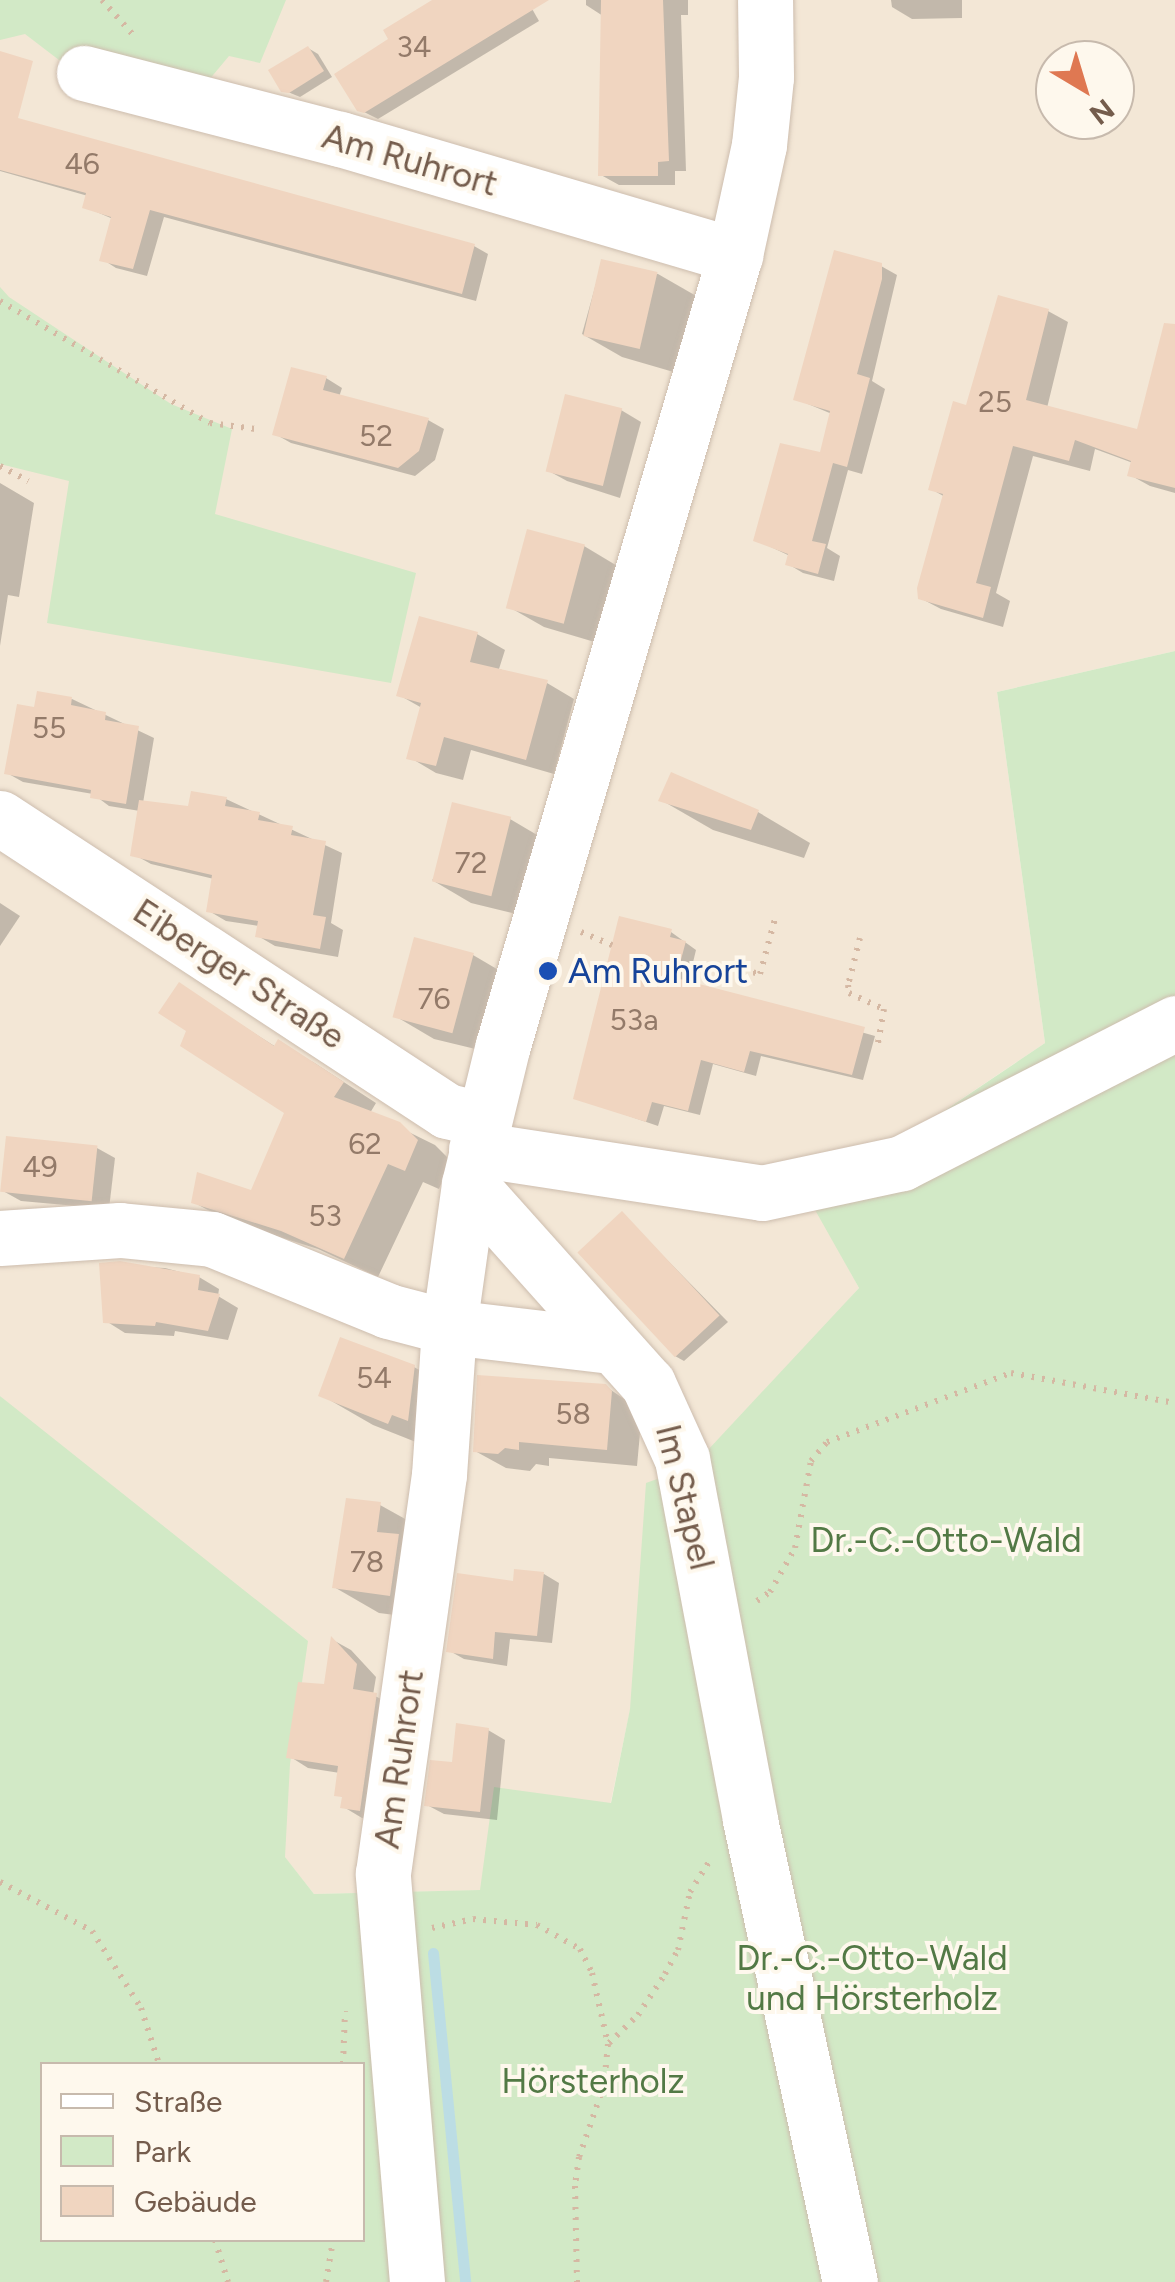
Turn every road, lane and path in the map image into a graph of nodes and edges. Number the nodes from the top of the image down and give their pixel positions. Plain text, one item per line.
1 (765, 0) edge
2 (84, 72) dead end
3 (735, 255) junction
4 (0, 301) edge
5 (256, 428) dead end
6 (0, 466) edge
7 (28, 481) dead end
8 (0, 818) edge
9 (776, 916) dead end
10 (860, 938) dead end
11 (743, 970) dead end
12 (1175, 1023) edge
13 (877, 1048) dead end
14 (476, 1151) junction
15 (0, 1238) edge
16 (449, 1327) junction
17 (611, 1346) junction
18 (1175, 1403) edge
19 (716, 1627) junction
20 (750, 1820) junction
21 (0, 1882) edge
22 (386, 1916) junction
23 (608, 2044) junction
24 (157, 2062) edge
25 (216, 2242) edge
26 (334, 2242) edge
27 (228, 2282) edge
28 (326, 2282) edge
29 (417, 2282) edge
30 (577, 2282) edge
31 (850, 2282) edge

1 - 3 street, Am Ruhrort
2 - 3 street, Am Ruhrort
3 - 14 street, Am Ruhrort
4 - 5 path
6 - 7 path
8 - 14 street, Eiberger Straße
9 - 11 path
10 - 13 path
12 - 14 street, Eiberger Straße
14 - 16 street, Am Ruhrort
14 - 17 street
15 - 16 street
16 - 17 street
16 - 22 street, Am Ruhrort
17 - 19 street, Im Stapel
18 - 19 path
19 - 20 street, Im Stapel
20 - 23 path
20 - 31 street, Im Stapel
21 - 24 path
22 - 23 path
22 - 29 street, Am Ruhrort
23 - 30 path
25 - 27 path
26 - 28 path

